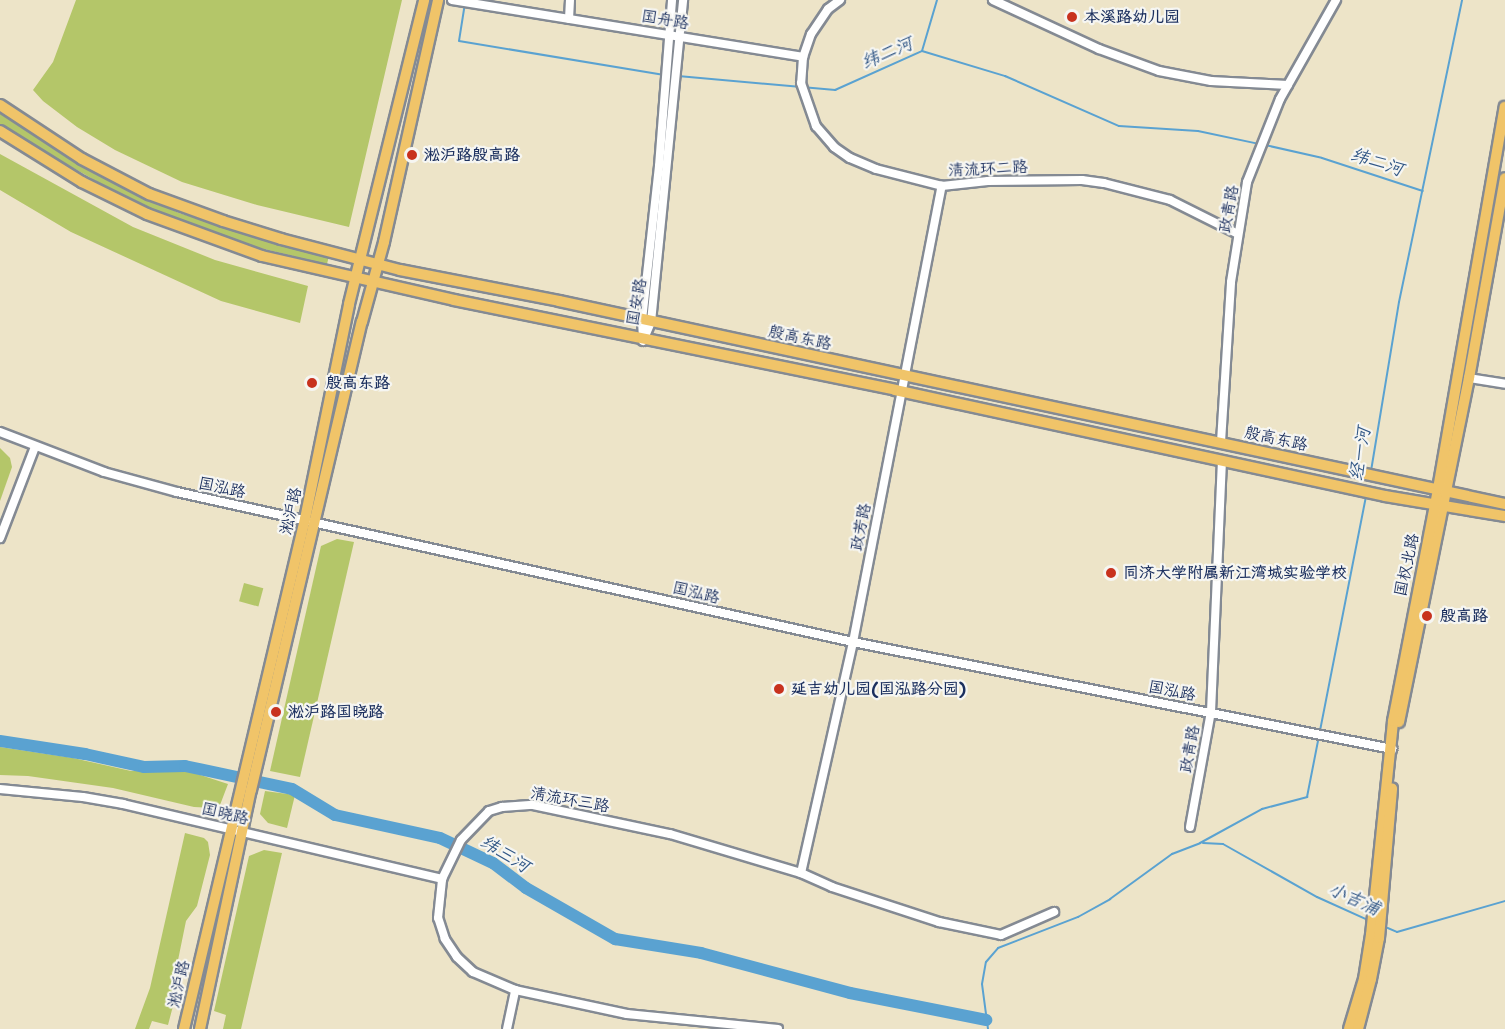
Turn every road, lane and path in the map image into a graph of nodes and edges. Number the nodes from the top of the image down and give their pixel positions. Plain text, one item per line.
1 (424, 0) edge
2 (438, 0) edge
3 (452, 0) edge
4 (570, 0) edge
5 (672, 0) edge
6 (683, 0) edge
7 (840, 0) edge
8 (993, 0) edge
9 (1336, 0) edge
10 (568, 19) junction
11 (668, 34) junction
12 (680, 35) junction
13 (803, 57) junction
14 (1288, 85) junction
15 (669, 91) junction
16 (0, 105) edge
17 (1505, 107) edge
18 (0, 131) edge
19 (1505, 178) edge
20 (942, 186) junction
21 (1238, 234) junction
22 (361, 259) junction
23 (378, 263) junction
24 (356, 278) junction
25 (373, 282) junction
26 (646, 321) junction
27 (643, 341) junction
28 (906, 376) junction
29 (1469, 378) junction
30 (1505, 384) edge
31 (903, 392) junction
32 (0, 432) edge
33 (1221, 442) junction
34 (35, 447) junction
35 (1222, 460) junction
36 (1441, 490) junction
37 (1505, 504) edge
38 (1438, 506) junction
39 (1505, 516) edge
40 (305, 519) junction
41 (316, 522) junction
42 (0, 538) edge
43 (853, 642) junction
44 (1211, 712) junction
45 (1392, 749) junction
46 (0, 789) edge
47 (1190, 827) dead end
48 (230, 829) junction
49 (242, 832) junction
50 (801, 873) junction
51 (442, 879) junction
52 (1054, 912) dead end
53 (1375, 936) junction
54 (515, 990) junction
55 (746, 1028) edge
56 (184, 1029) edge
57 (200, 1029) edge
58 (507, 1029) edge
59 (778, 1029) edge
60 (1349, 1029) edge
61 (1358, 1029) edge

1 - 22 main road, 淞沪路
2 - 23 main road, 淞沪路
3 - 10 street, 国舟路
4 - 10 street
5 - 11 street, 国安路
6 - 12 street, 国安路
7 - 13 street, 清流环二路
8 - 14 street
9 - 14 street, 政青路
10 - 11 street, 国舟路
11 - 12 street, 国舟路
11 - 15 street, 国安路
12 - 13 street, 国舟路
12 - 15 street, 国安路
13 - 20 street, 清流环二路
14 - 21 street, 政青路
15 - 26 street, 国安路
16 - 22 main road, 殷高东路
17 - 36 main road, 国权北路
18 - 24 main road, 殷高东路
19 - 29 main road, 国权北路
20 - 21 street, 清流环二路
20 - 28 street, 政芳路
21 - 33 street, 政青路
22 - 23 main road, 殷高东路
22 - 24 main road, 淞沪路
23 - 25 main road, 淞沪路
23 - 26 main road, 殷高东路
24 - 25 main road, 殷高东路
24 - 40 main road, 淞沪路
25 - 27 main road, 殷高东路
25 - 41 main road, 淞沪路
26 - 27 street, 国安路
26 - 28 main road, 殷高东路
27 - 31 main road, 殷高东路
28 - 31 street, 政芳路
28 - 33 main road, 殷高东路
29 - 30 street
29 - 36 main road, 国权北路
31 - 35 main road, 殷高东路
31 - 43 street, 政芳路
32 - 34 street, 国泓路
33 - 36 main road, 殷高东路
34 - 40 street, 国泓路
34 - 42 street
35 - 38 main road, 殷高东路
35 - 44 street, 政青路
36 - 37 main road
36 - 38 main road, 国权北路
38 - 39 main road
38 - 45 main road, 国权北路
40 - 41 street, 国泓路
40 - 48 main road, 淞沪路
41 - 43 street, 国泓路
41 - 49 main road, 淞沪路
43 - 44 street, 国泓路
43 - 50 street, 政芳路
44 - 45 street, 国泓路
44 - 47 street, 政青路
45 - 53 main road, 国权北路
46 - 48 street, 国晓路
48 - 49 street, 国晓路
48 - 56 main road, 淞沪路
49 - 51 street, 国晓路
49 - 57 main road, 淞沪路
50 - 51 street, 清流环三路
50 - 52 street, 清流环三路
51 - 54 street, 清流环三路
53 - 60 main road, 国权北路
53 - 61 main road, 国权北路
54 - 55 street, 清流环三路
54 - 58 street
55 - 59 street, 清流环三路

